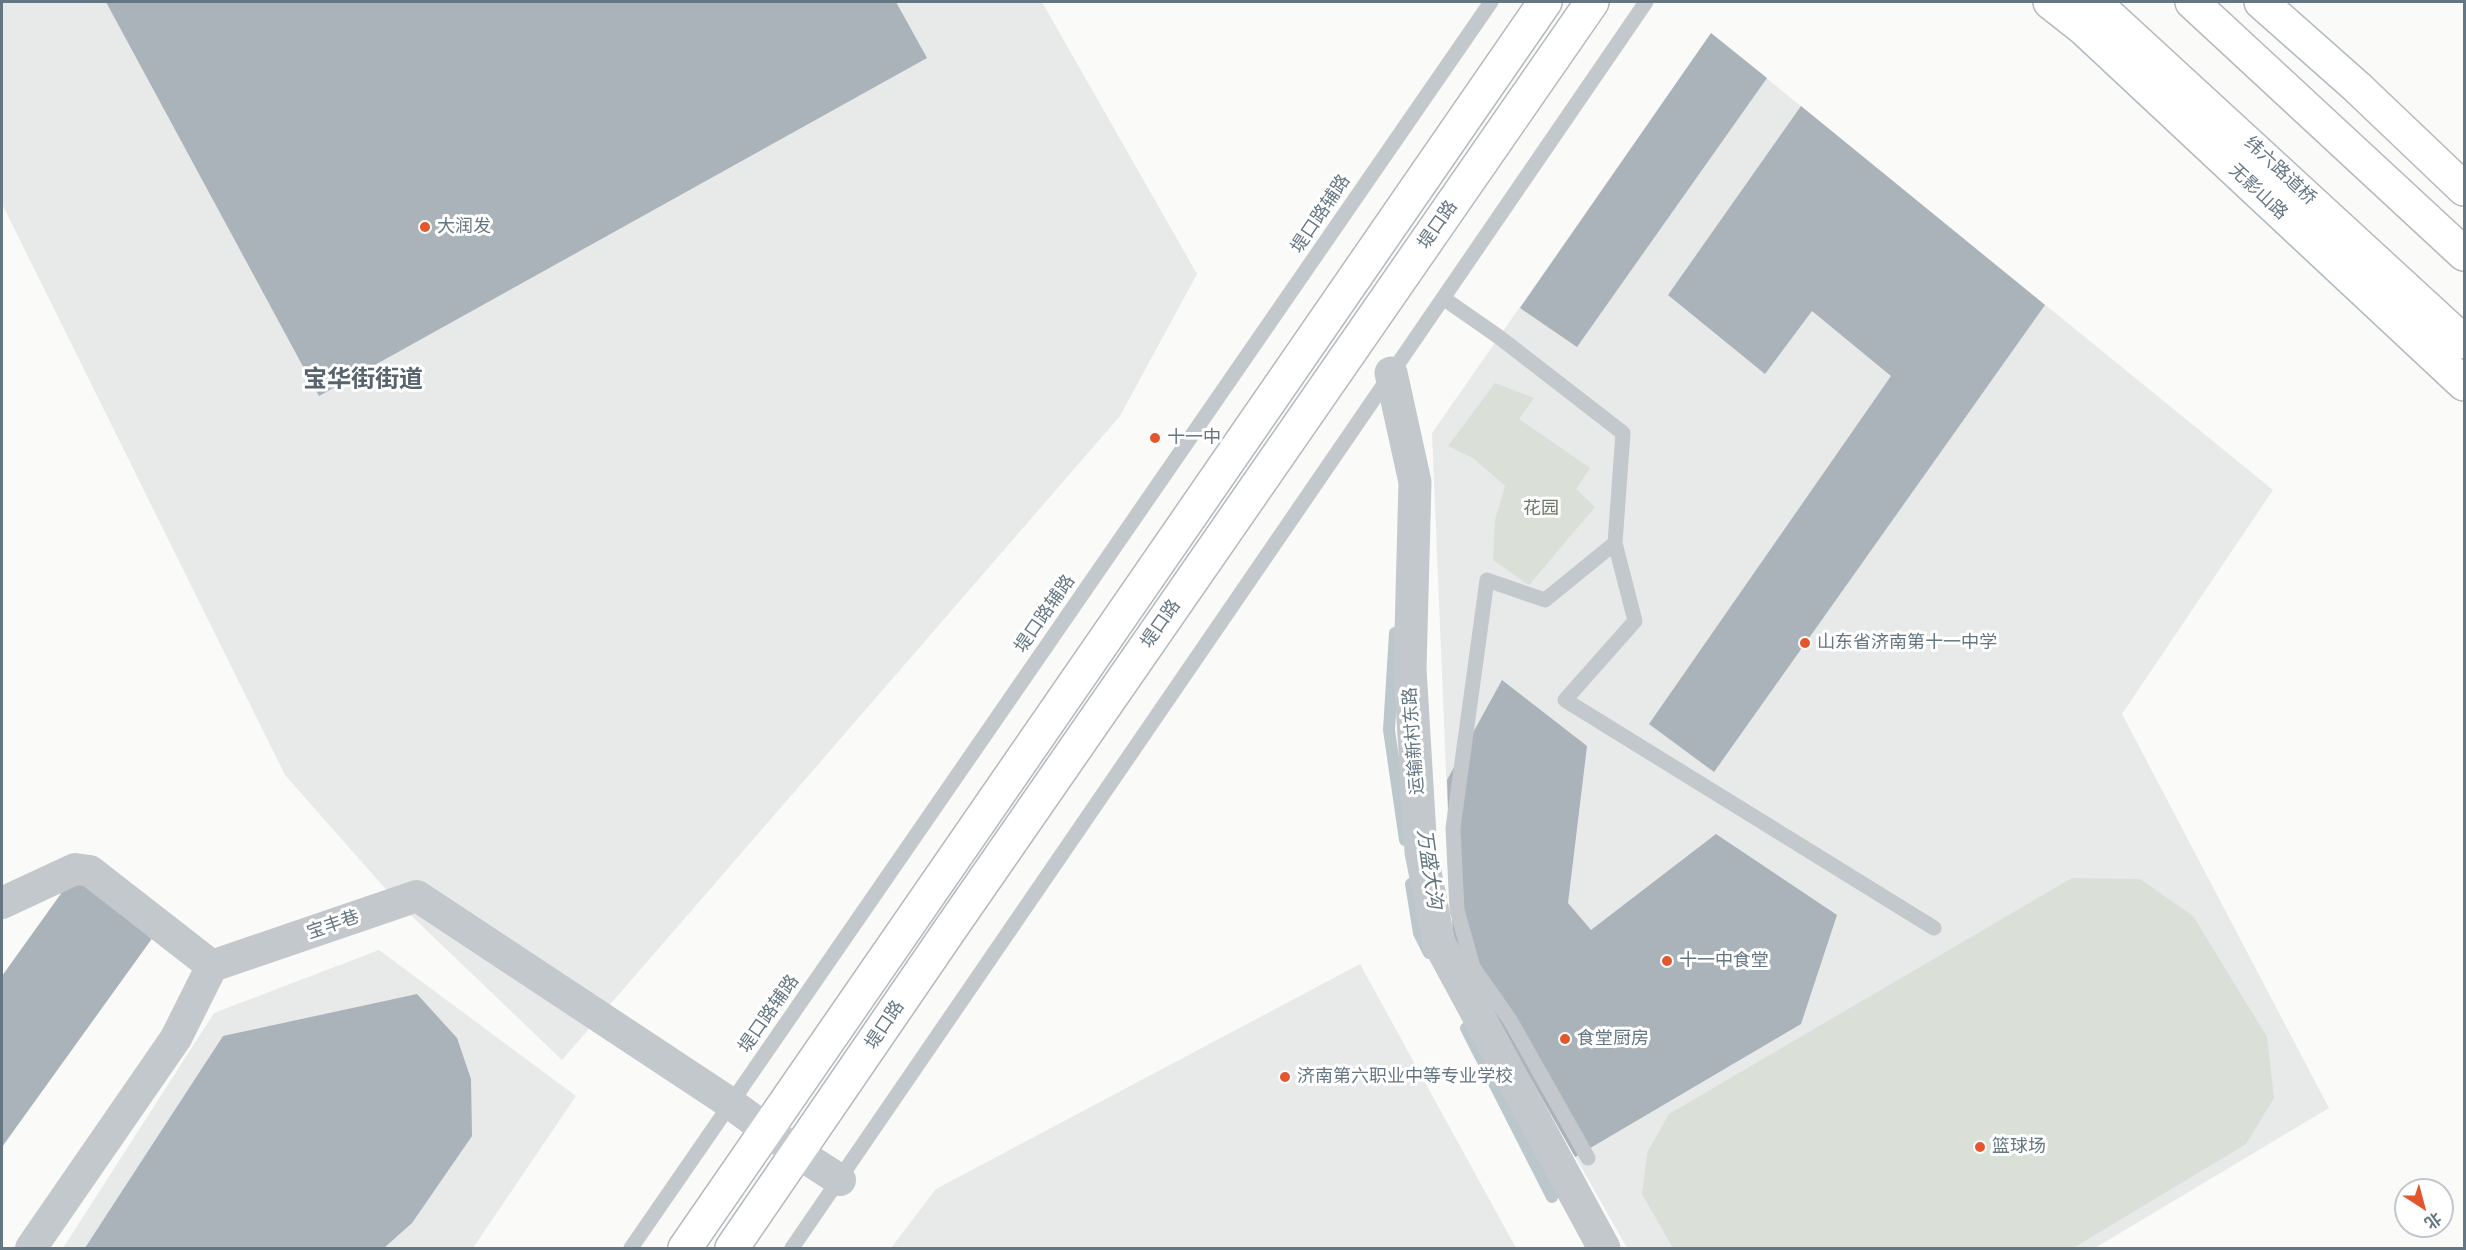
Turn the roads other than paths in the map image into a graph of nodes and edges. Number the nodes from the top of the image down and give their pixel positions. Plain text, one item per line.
1 (1491, 2) edge
2 (1545, 2) edge
3 (1592, 2) edge
4 (1646, 2) edge
5 (2050, 2) edge
6 (2094, 2) edge
7 (2192, 2) edge
8 (2261, 2) edge
9 (2464, 189) edge
10 (2464, 254) edge
11 (1443, 298) junction
12 (2464, 342) edge
13 (1391, 373) junction
14 (2464, 384) edge
15 (1614, 543) junction
16 (2, 903) edge
17 (1934, 928) dead end
18 (212, 966) junction
19 (730, 1104) junction
20 (767, 1130) junction
21 (798, 1153) junction
22 (1588, 1158) dead end
23 (840, 1180) junction
24 (31, 1248) edge
25 (631, 1248) edge
26 (685, 1248) edge
27 (732, 1248) edge
28 (792, 1248) edge
29 (1604, 1248) edge

1 - 19 lane, 堤口路辅路
2 - 20 main road, 堤口路
3 - 21 main road, 堤口路
4 - 11 lane
5 - 14 main road, 无影山路
6 - 12 main road, 纬六路道桥
7 - 10 main road
8 - 9 main road
11 - 13 lane
11 - 15 lane
13 - 23 lane
13 - 29 street, 运输新村东路
15 - 17 lane
15 - 22 lane
16 - 18 street
18 - 19 street, 宝丰巷
18 - 24 street
19 - 20 street
19 - 25 lane, 堤口路辅路
20 - 21 street
20 - 26 main road, 堤口路
21 - 23 street
21 - 27 main road, 堤口路
23 - 28 lane

